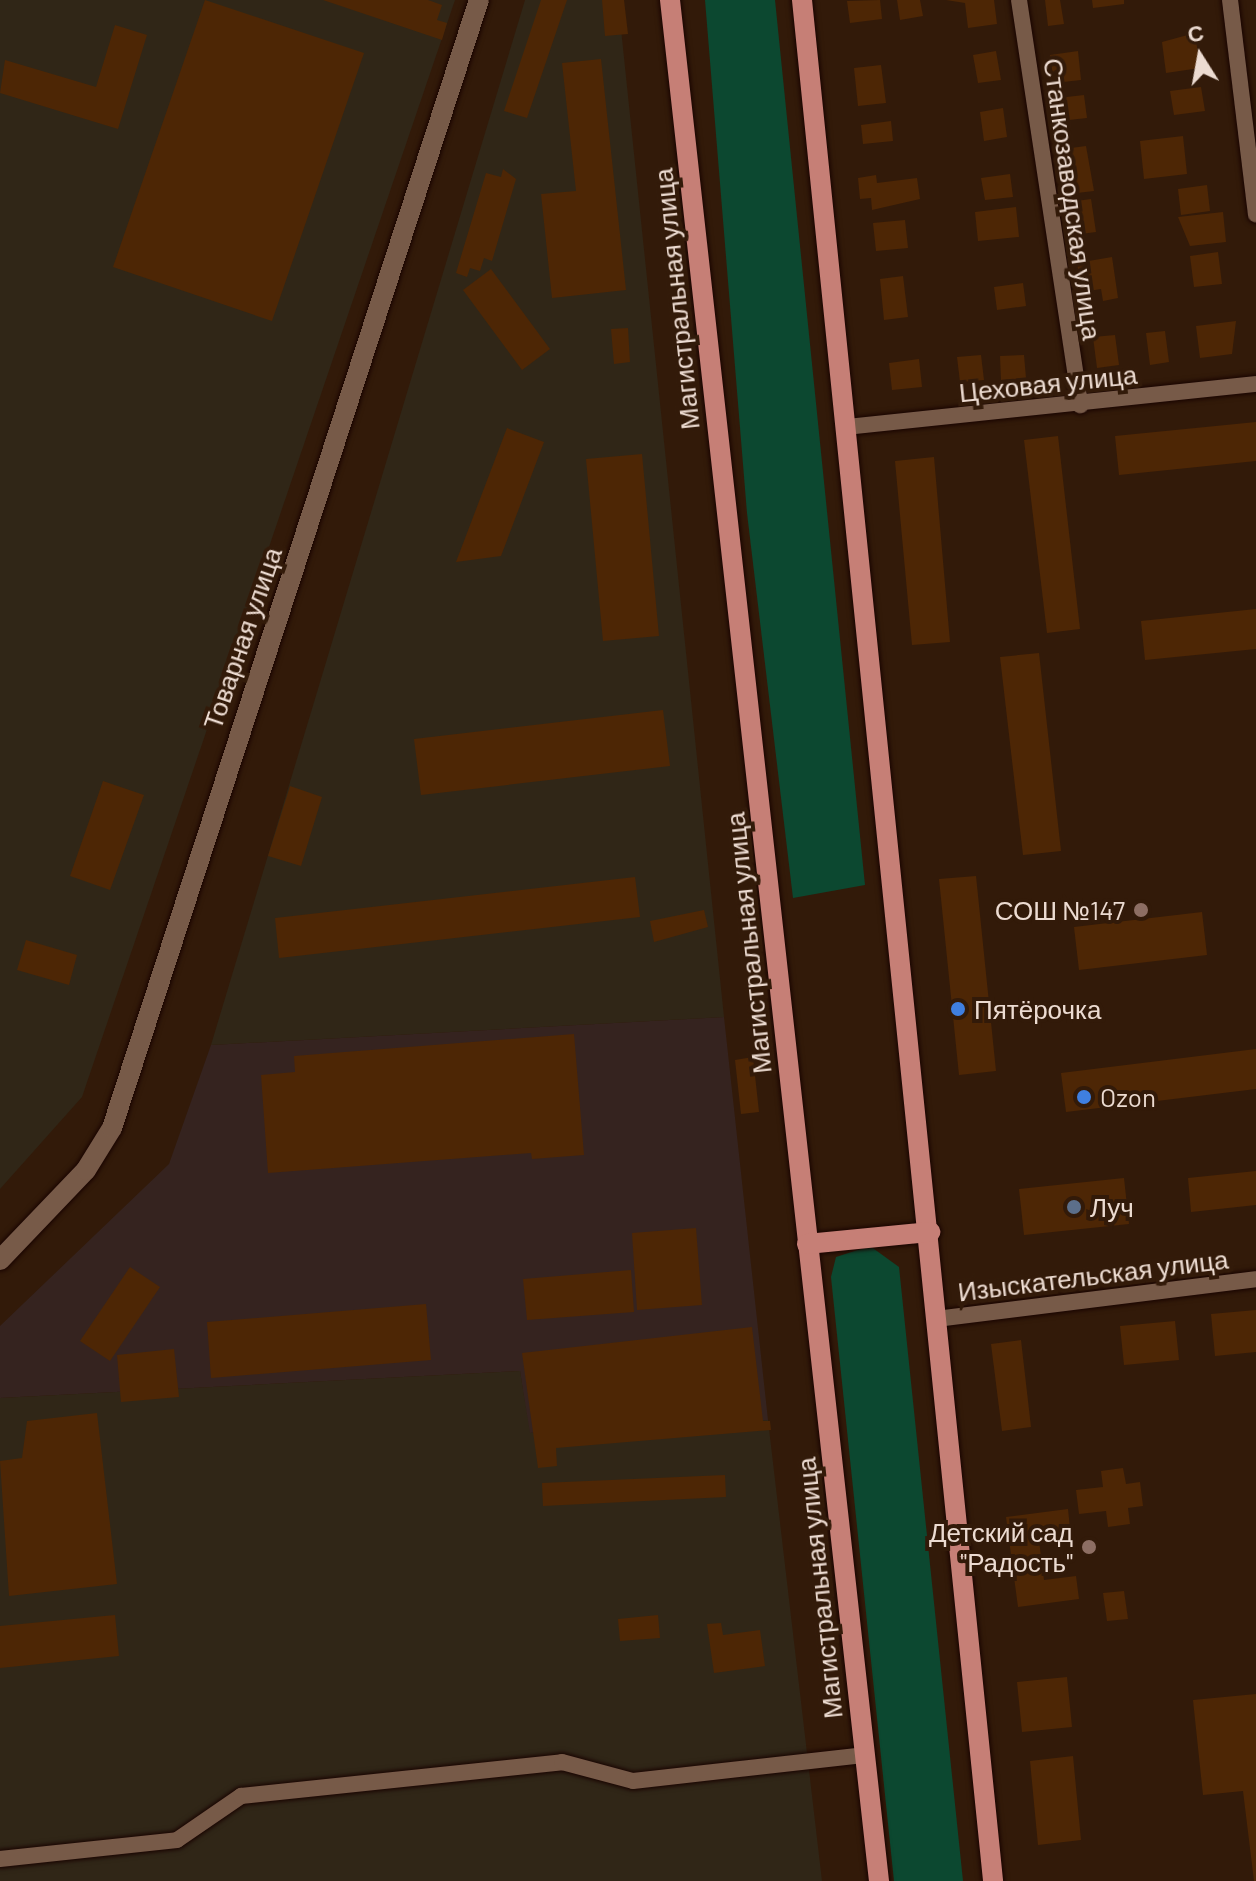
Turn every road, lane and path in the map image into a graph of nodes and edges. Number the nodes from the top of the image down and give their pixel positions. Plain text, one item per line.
1 (479, 0) edge
2 (670, 0) edge
3 (802, 0) edge
4 (1019, 0) edge
5 (1230, 0) edge
6 (1256, 214) edge
7 (1256, 384) edge
8 (1080, 405) junction
9 (846, 427) junction
10 (930, 1232) junction
11 (807, 1244) junction
12 (0, 1260) edge
13 (1256, 1279) edge
14 (936, 1319) junction
15 (864, 1755) junction
16 (0, 1859) edge
17 (879, 1881) edge
18 (993, 1881) edge

1 - 12 street, Товарная улица
2 - 11 main road, Магистральная улица
3 - 9 main road
4 - 8 street, Станкозаводская улица
5 - 6 street
7 - 8 street, Цеховая улица
8 - 9 street, Цеховая улица
9 - 10 main road
10 - 11 main road
10 - 14 main road
11 - 15 main road, Магистральная улица
13 - 14 street, Изыскательская улица
14 - 18 main road
15 - 16 street
15 - 17 main road, Магистральная улица

